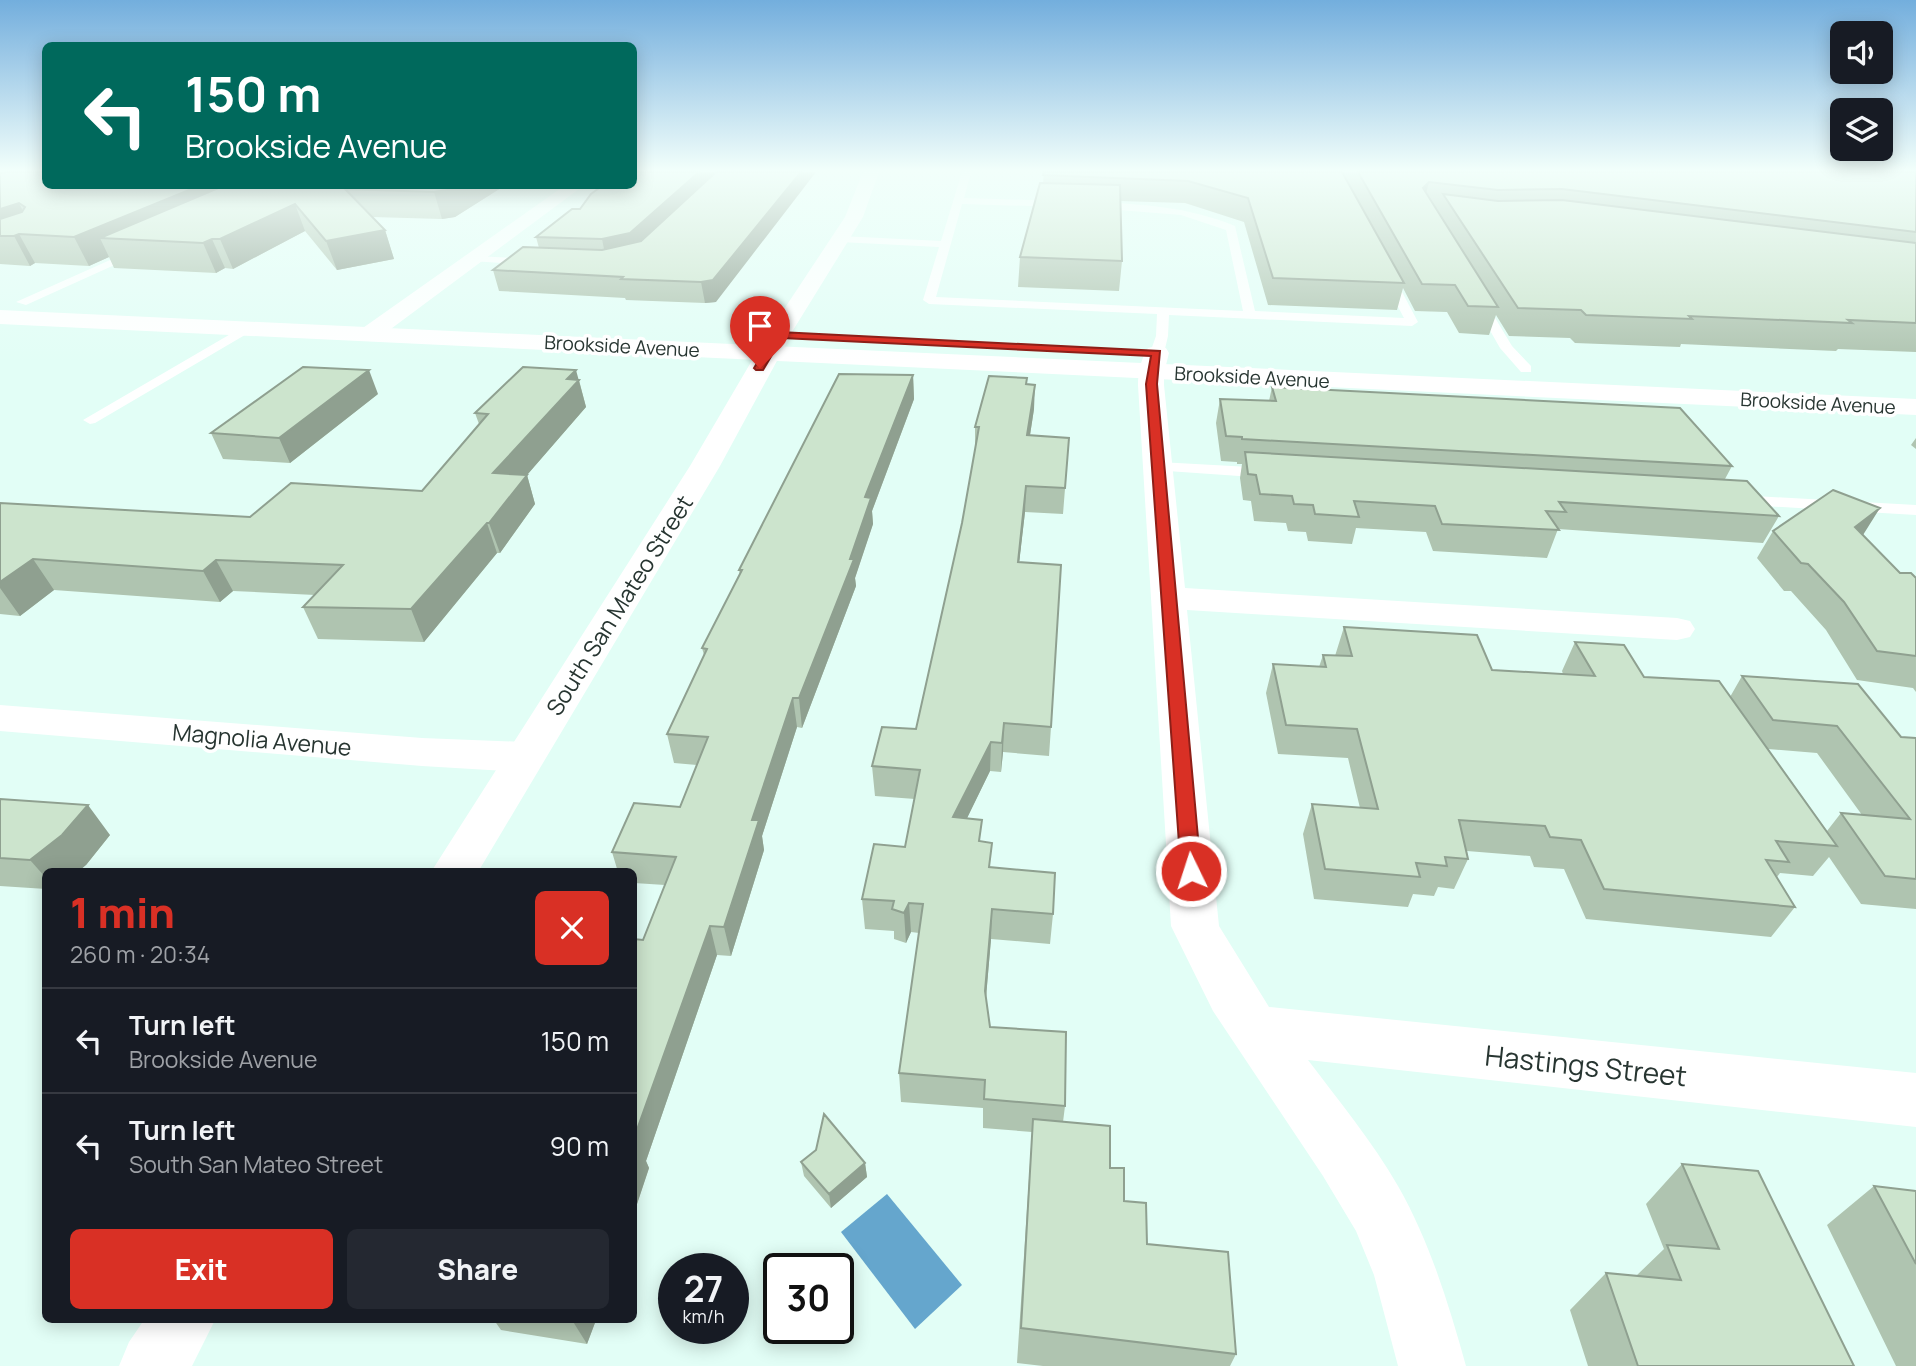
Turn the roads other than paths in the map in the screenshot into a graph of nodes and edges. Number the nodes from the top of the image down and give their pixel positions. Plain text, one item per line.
1 (507, 236) edge
2 (842, 236) edge
3 (947, 236) edge
4 (1233, 236) edge
5 (840, 239) junction
6 (944, 244) junction
7 (147, 246) edge
8 (475, 260) junction
9 (1380, 260) edge
10 (540, 262) edge
11 (1473, 291) edge
12 (11, 303) edge
13 (1250, 316) junction
14 (0, 317) edge
15 (392, 317) junction
16 (246, 329) junction
17 (368, 335) junction
18 (773, 344) junction
19 (1157, 346) junction
20 (1526, 369) junction
21 (1916, 387) edge
22 (1916, 407) edge
23 (90, 420) dead end
24 (1159, 467) junction
25 (1283, 474) edge
26 (1723, 499) edge
27 (1916, 510) edge
28 (1169, 598) junction
29 (1677, 629) dead end
30 (0, 718) edge
31 (524, 757) junction
32 (456, 868) edge
33 (1256, 1030) junction
34 (1916, 1100) edge
35 (180, 1323) edge
36 (153, 1366) edge
37 (1432, 1366) edge

1 - 8 main road
2 - 5 main road, South San Mateo Street
3 - 6 lane
4 - 13 lane
5 - 6 lane
5 - 18 main road, South San Mateo Street
6 - 19 lane
7 - 12 lane
8 - 10 lane
8 - 15 main road
9 - 13 lane
11 - 20 lane
12 - 15 main road, Brookside Avenue
13 - 19 lane
14 - 16 main road, Brookside Avenue
15 - 17 main road
15 - 18 main road, Brookside Avenue
16 - 17 main road, Brookside Avenue
16 - 23 lane
17 - 18 main road, Brookside Avenue
18 - 19 main road, Brookside Avenue
18 - 31 main road, South San Mateo Street
19 - 20 main road, Brookside Avenue
19 - 22 main road, Brookside Avenue
19 - 24 main road
20 - 21 main road, Brookside Avenue
24 - 25 lane
24 - 28 main road
26 - 27 lane
28 - 29 main road
28 - 33 main road
30 - 31 main road, Magnolia Avenue
31 - 32 main road, South San Mateo Street
33 - 34 main road, Hastings Street
33 - 37 main road
35 - 36 main road

